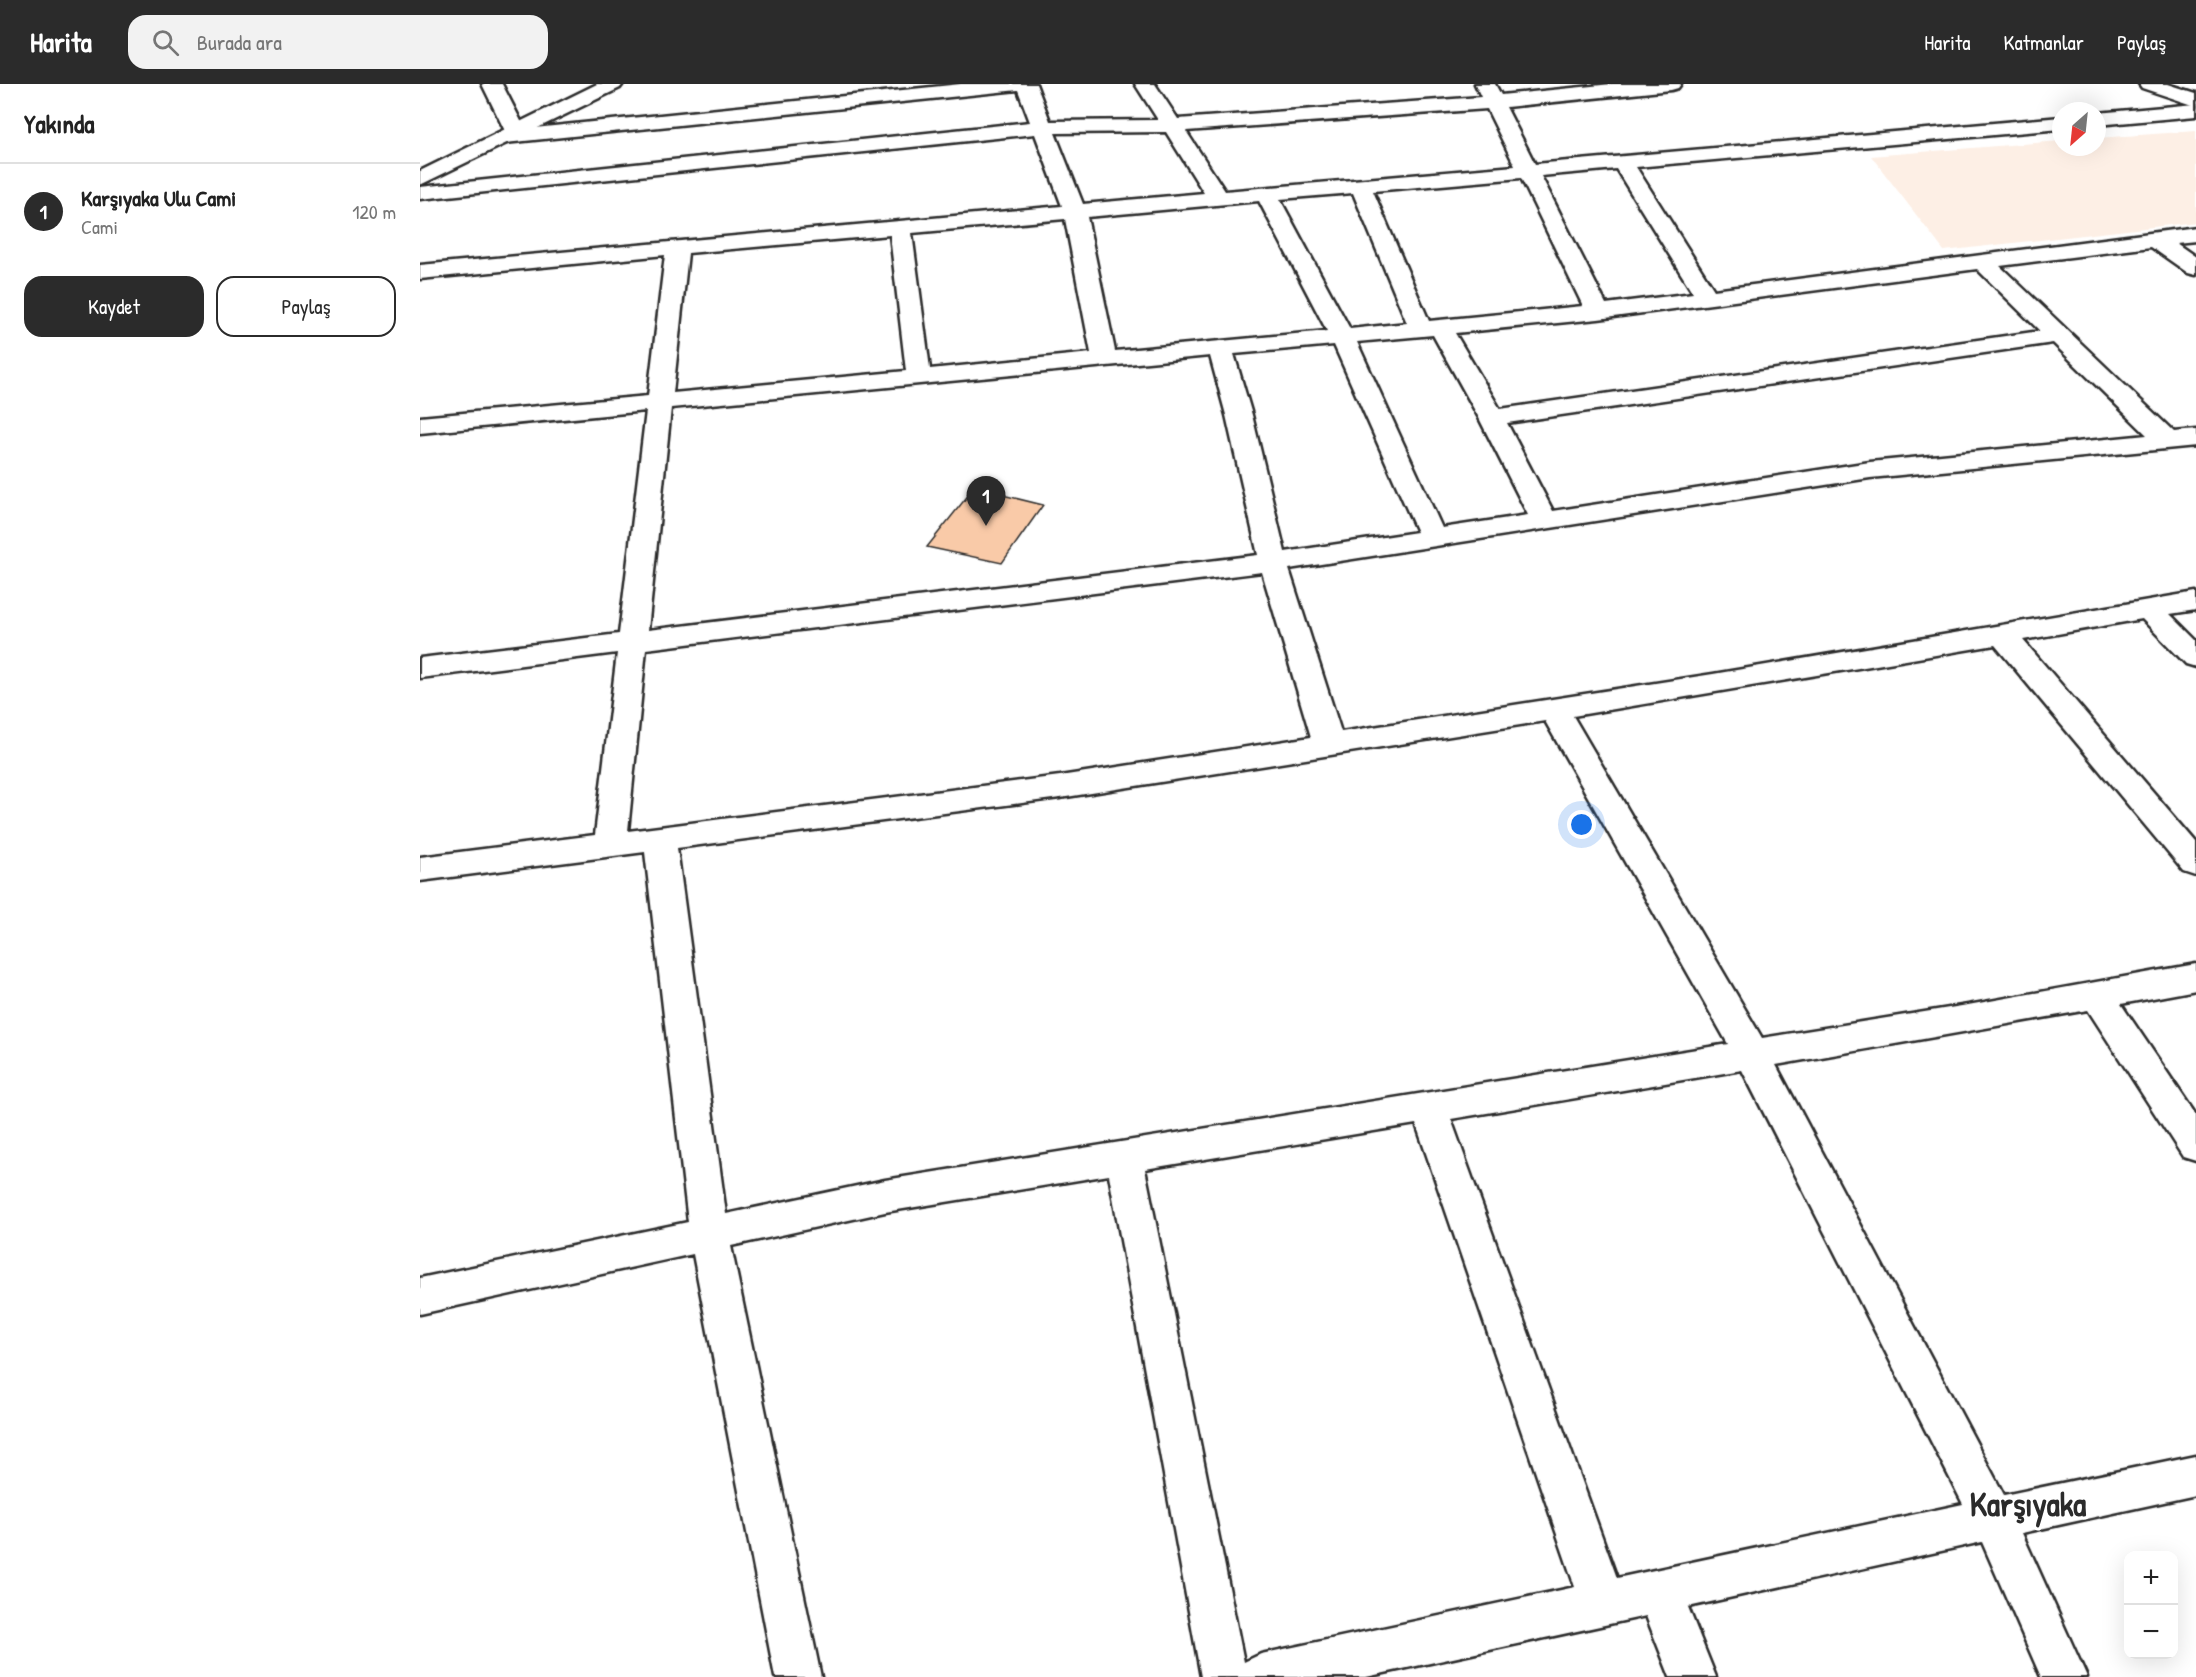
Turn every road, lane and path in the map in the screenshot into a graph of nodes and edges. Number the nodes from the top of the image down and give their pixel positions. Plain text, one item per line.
1 (492, 84) edge
2 (613, 84) edge
3 (1019, 84) edge
4 (1026, 84) edge
5 (1145, 84) edge
6 (1671, 84) edge
7 (2150, 84) edge
8 (1490, 93) edge
9 (2196, 100) edge
10 (2196, 110) edge
11 (2106, 118) edge
12 (2052, 124) edge
13 (1173, 126) junction
14 (1043, 127) junction
15 (511, 134) junction
16 (1623, 163) junction
17 (1528, 172) junction
18 (420, 179) edge
19 (1361, 187) junction
20 (420, 193) edge
21 (1267, 195) junction
22 (1219, 199) junction
23 (1076, 212) junction
24 (900, 227) junction
25 (2196, 234) edge
26 (2155, 239) junction
27 (677, 247) junction
28 (1982, 262) junction
29 (2196, 268) edge
30 (420, 272) edge
31 (1707, 297) junction
32 (1598, 312) junction
33 (1430, 328) junction
34 (2059, 335) junction
35 (1342, 336) junction
36 (1221, 348) junction
37 (1104, 359) junction
38 (920, 377) junction
39 (662, 402) junction
40 (1492, 418) junction
41 (420, 425) edge
42 (2196, 438) edge
43 (2168, 441) junction
44 (1544, 521) junction
45 (1433, 538) junction
46 (1273, 562) junction
47 (2196, 601) edge
48 (2148, 609) junction
49 (2002, 634) junction
50 (634, 642) junction
51 (2196, 657) edge
52 (420, 668) edge
53 (1554, 709) junction
54 (1329, 744) junction
55 (660, 838) junction
56 (610, 844) junction
57 (2196, 864) edge
58 (420, 869) edge
59 (2196, 977) edge
60 (2097, 996) junction
61 (1752, 1054) junction
62 (1428, 1107) junction
63 (2196, 1146) edge
64 (1124, 1157) junction
65 (709, 1234) junction
66 (420, 1296) edge
67 (2196, 1475) edge
68 (1993, 1518) junction
69 (1659, 1591) junction
70 (1603, 1603) junction
71 (798, 1677) edge
72 (1224, 1677) edge
73 (1260, 1677) edge
74 (1693, 1677) edge
75 (2064, 1677) edge

1 - 15 street
2 - 15 street
3 - 15 street
4 - 14 street
5 - 13 street
6 - 8 street
7 - 9 street
8 - 13 street
8 - 17 street
10 - 11 street
12 - 16 street
13 - 14 street
13 - 22 street
14 - 20 street
14 - 23 street
15 - 18 street
16 - 17 street
16 - 31 street
17 - 19 street
17 - 32 street
19 - 21 street
19 - 33 street
21 - 22 street
21 - 35 street
22 - 23 street
23 - 24 street
23 - 37 street
24 - 27 street
24 - 38 street
25 - 26 street
26 - 28 street
26 - 29 street
27 - 30 street
27 - 39 street
28 - 31 street
28 - 34 street
31 - 32 street
32 - 33 street
33 - 35 street
33 - 40 street
34 - 40 street
34 - 43 street
35 - 36 street
35 - 45 street
36 - 37 street
36 - 46 street
37 - 38 street
38 - 39 street
39 - 41 street
39 - 50 street
40 - 44 street
42 - 43 street
43 - 44 street
44 - 45 street
45 - 46 street
46 - 50 street
46 - 54 street
47 - 48 street
48 - 49 street
48 - 51 street
49 - 53 street
49 - 57 street
50 - 52 street
50 - 56 street
53 - 54 street
53 - 61 street
54 - 55 street
55 - 56 street
55 - 65 street
56 - 58 street
59 - 60 street
60 - 61 street
60 - 63 street
61 - 62 street
61 - 68 street
62 - 64 street
62 - 70 street
64 - 65 street
64 - 72 street
65 - 66 street
65 - 71 street
67 - 68 street
68 - 69 street
68 - 75 street
69 - 70 street
69 - 74 street
70 - 73 street

